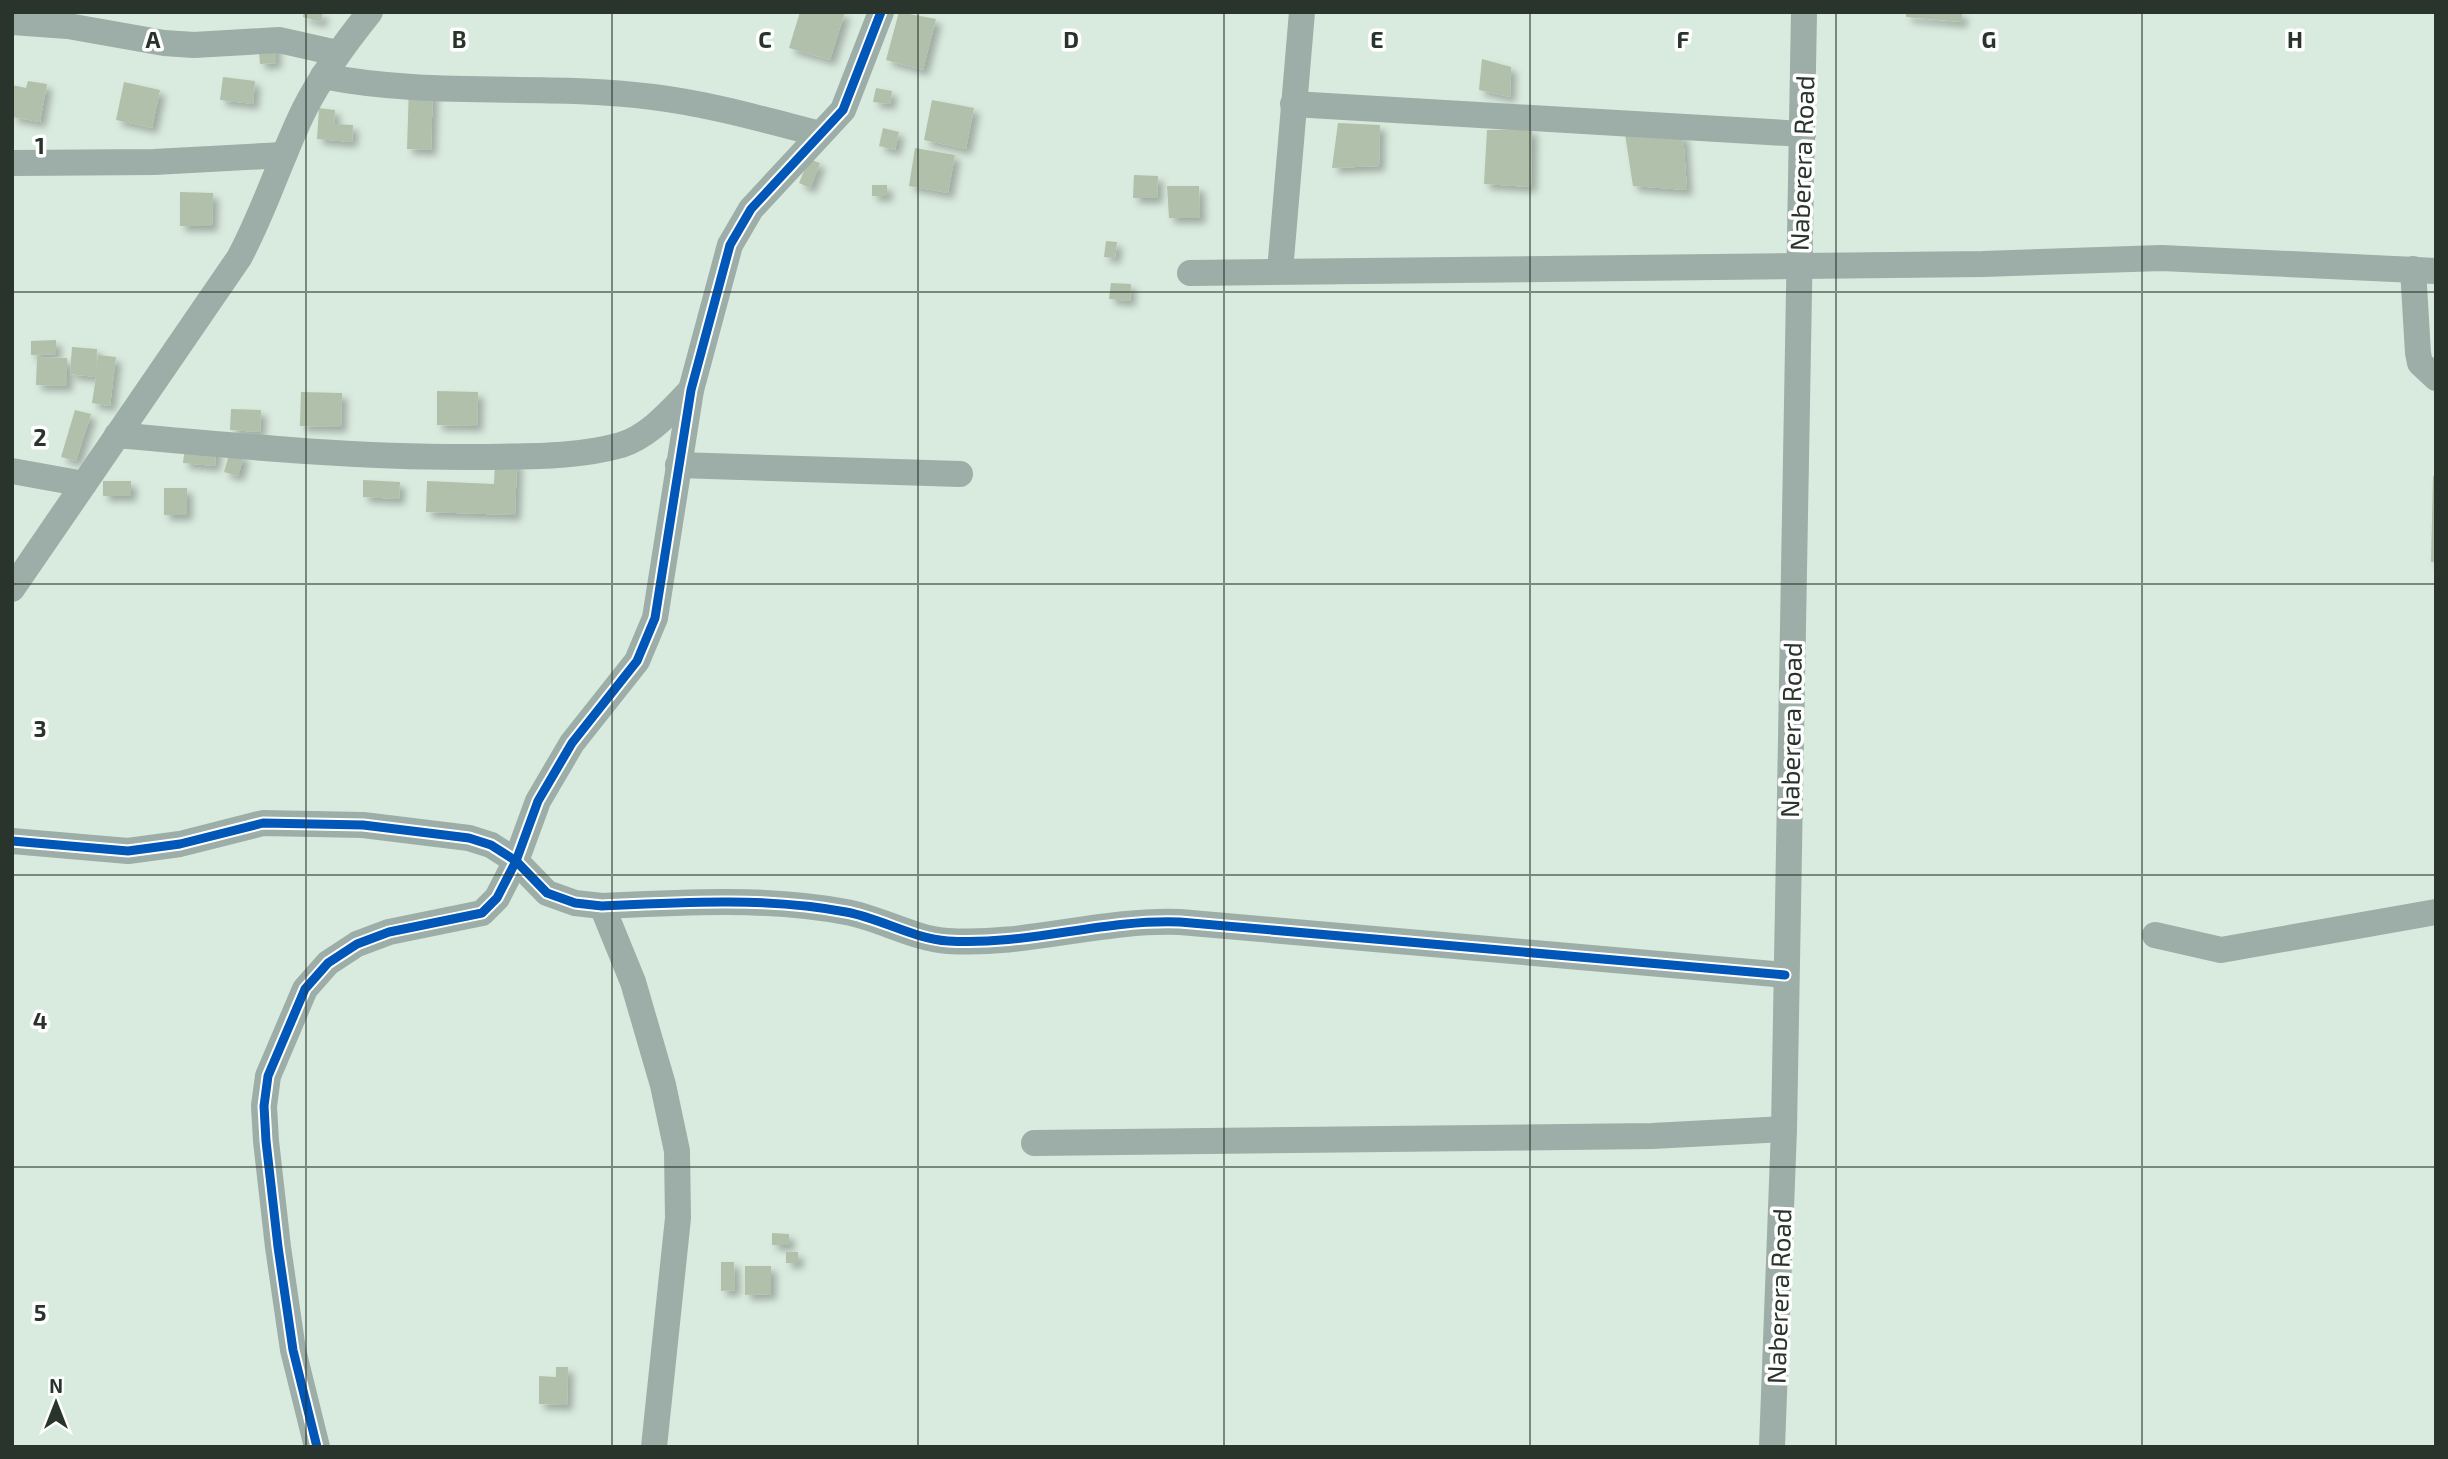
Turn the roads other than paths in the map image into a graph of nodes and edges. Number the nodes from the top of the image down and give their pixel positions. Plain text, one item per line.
1 (370, 12) edge
2 (881, 12) edge
3 (1302, 12) edge
4 (1804, 12) edge
5 (12, 22) edge
6 (337, 53) junction
7 (323, 76) junction
8 (1293, 104) junction
9 (820, 134) junction
10 (1803, 134) junction
11 (284, 155) junction
12 (12, 163) edge
13 (1797, 265) junction
14 (2424, 270) edge
15 (1280, 271) junction
16 (1190, 273) dead end
17 (2436, 378) edge
18 (691, 390) junction
19 (117, 435) junction
20 (678, 465) junction
21 (12, 471) edge
22 (960, 474) dead end
23 (84, 484) junction
24 (12, 589) edge
25 (12, 841) edge
26 (516, 861) junction
27 (602, 905) junction
28 (2436, 912) edge
29 (2155, 935) dead end
30 (1785, 975) junction
31 (1784, 1129) junction
32 (1034, 1143) dead end
33 (317, 1447) edge
34 (654, 1447) edge
35 (1772, 1447) edge

1 - 6 street
2 - 9 street
3 - 8 street
4 - 10 street, Naberera Road
5 - 6 street
6 - 7 street
7 - 9 street
7 - 11 street
8 - 10 street
8 - 15 street
9 - 18 street
10 - 13 street, Naberera Road
11 - 12 street
11 - 19 street
13 - 14 street
13 - 15 street
13 - 30 street, Naberera Road
14 - 17 street
15 - 16 street
18 - 19 street
18 - 20 street
19 - 23 street
20 - 22 street
20 - 26 street
21 - 23 street
23 - 24 street
25 - 26 street
26 - 27 street
26 - 33 street
27 - 30 street
27 - 34 street
28 - 29 street
30 - 31 street, Naberera Road
31 - 32 street
31 - 35 street, Naberera Road

